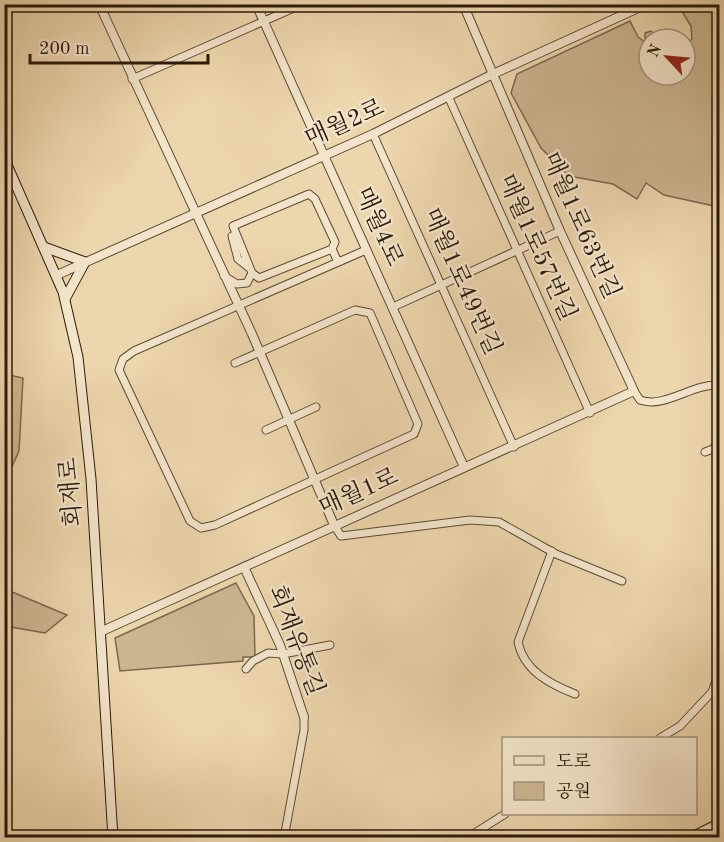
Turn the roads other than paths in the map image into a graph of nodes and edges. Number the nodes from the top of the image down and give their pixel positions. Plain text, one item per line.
1 (99, 4) edge
2 (256, 4) edge
3 (303, 4) edge
4 (463, 4) edge
5 (647, 4) edge
6 (263, 21) junction
7 (491, 75) junction
8 (132, 79) junction
9 (449, 98) junction
10 (373, 134) junction
11 (324, 155) junction
12 (4, 159) edge
13 (194, 213) junction
14 (560, 231) junction
15 (232, 236) dead end
16 (44, 247) junction
17 (332, 249) junction
18 (366, 250) junction
19 (515, 250) junction
20 (85, 262) junction
21 (338, 262) junction
22 (251, 271) junction
23 (57, 275) junction
24 (224, 275) junction
25 (440, 284) junction
26 (65, 299) junction
27 (239, 306) junction
28 (393, 307) junction
29 (260, 352) junction
30 (235, 363) dead end
31 (720, 385) edge
32 (634, 391) junction
33 (316, 407) dead end
34 (590, 413) junction
35 (290, 419) junction
36 (266, 430) dead end
37 (720, 440) edge
38 (514, 447) junction
39 (705, 452) dead end
40 (464, 467) junction
41 (316, 480) junction
42 (334, 525) junction
43 (552, 550) junction
44 (244, 567) junction
45 (622, 581) dead end
46 (100, 632) junction
47 (330, 645) dead end
48 (283, 654) junction
49 (246, 669) dead end
50 (720, 670) edge
51 (575, 694) dead end
52 (303, 717) joint
53 (662, 737) edge
54 (502, 815) edge
55 (720, 823) edge
56 (113, 837) edge
57 (284, 837) edge
58 (467, 837) edge
59 (690, 837) edge

1 - 8 street
2 - 6 street, 매월4로
3 - 6 street
4 - 7 street, 매월1로63번길
5 - 7 street, 매월2로
6 - 8 street
6 - 11 street, 매월4로
7 - 9 street, 매월2로
7 - 14 street, 매월1로63번길
8 - 13 street
9 - 10 street, 매월2로
9 - 19 street, 매월1로57번길
10 - 11 street, 매월2로
10 - 25 street, 매월1로49번길
11 - 13 street, 매월2로
11 - 18 street, 매월4로
12 - 16 main road, 회재로
13 - 20 street, 매월2로
13 - 24 street
14 - 19 street
14 - 32 street, 매월1로63번길
15 - 22 street
16 - 20 main road
16 - 23 main road, 회재로
17 - 21 street
17 - 22 street
17 - 22 street
18 - 21 street
18 - 28 street, 매월4로
19 - 25 street
19 - 34 street, 매월1로57번길
20 - 23 street, 매월2로
20 - 26 main road
21 - 27 street
22 - 24 street
23 - 26 main road, 회재로
24 - 27 street
25 - 28 street
25 - 38 street, 매월1로49번길
26 - 46 main road, 회재로
27 - 29 street
27 - 41 street
28 - 40 street, 매월4로
29 - 30 street
29 - 35 street
29 - 41 street
31 - 32 street
32 - 34 street, 매월1로
33 - 35 street
34 - 38 street, 매월1로
35 - 36 street
35 - 41 street
37 - 39 street
38 - 40 street, 매월1로
40 - 42 street, 매월1로
41 - 42 street
42 - 43 street
42 - 44 street, 매월1로
43 - 45 street
43 - 51 street
44 - 46 street, 매월1로
44 - 48 street, 회재유통길
46 - 56 main road, 회재로
47 - 48 street
48 - 49 street
48 - 52 street, 회재유통길
50 - 53 street
52 - 57 street, 회재유통길
54 - 58 street
55 - 59 main road

